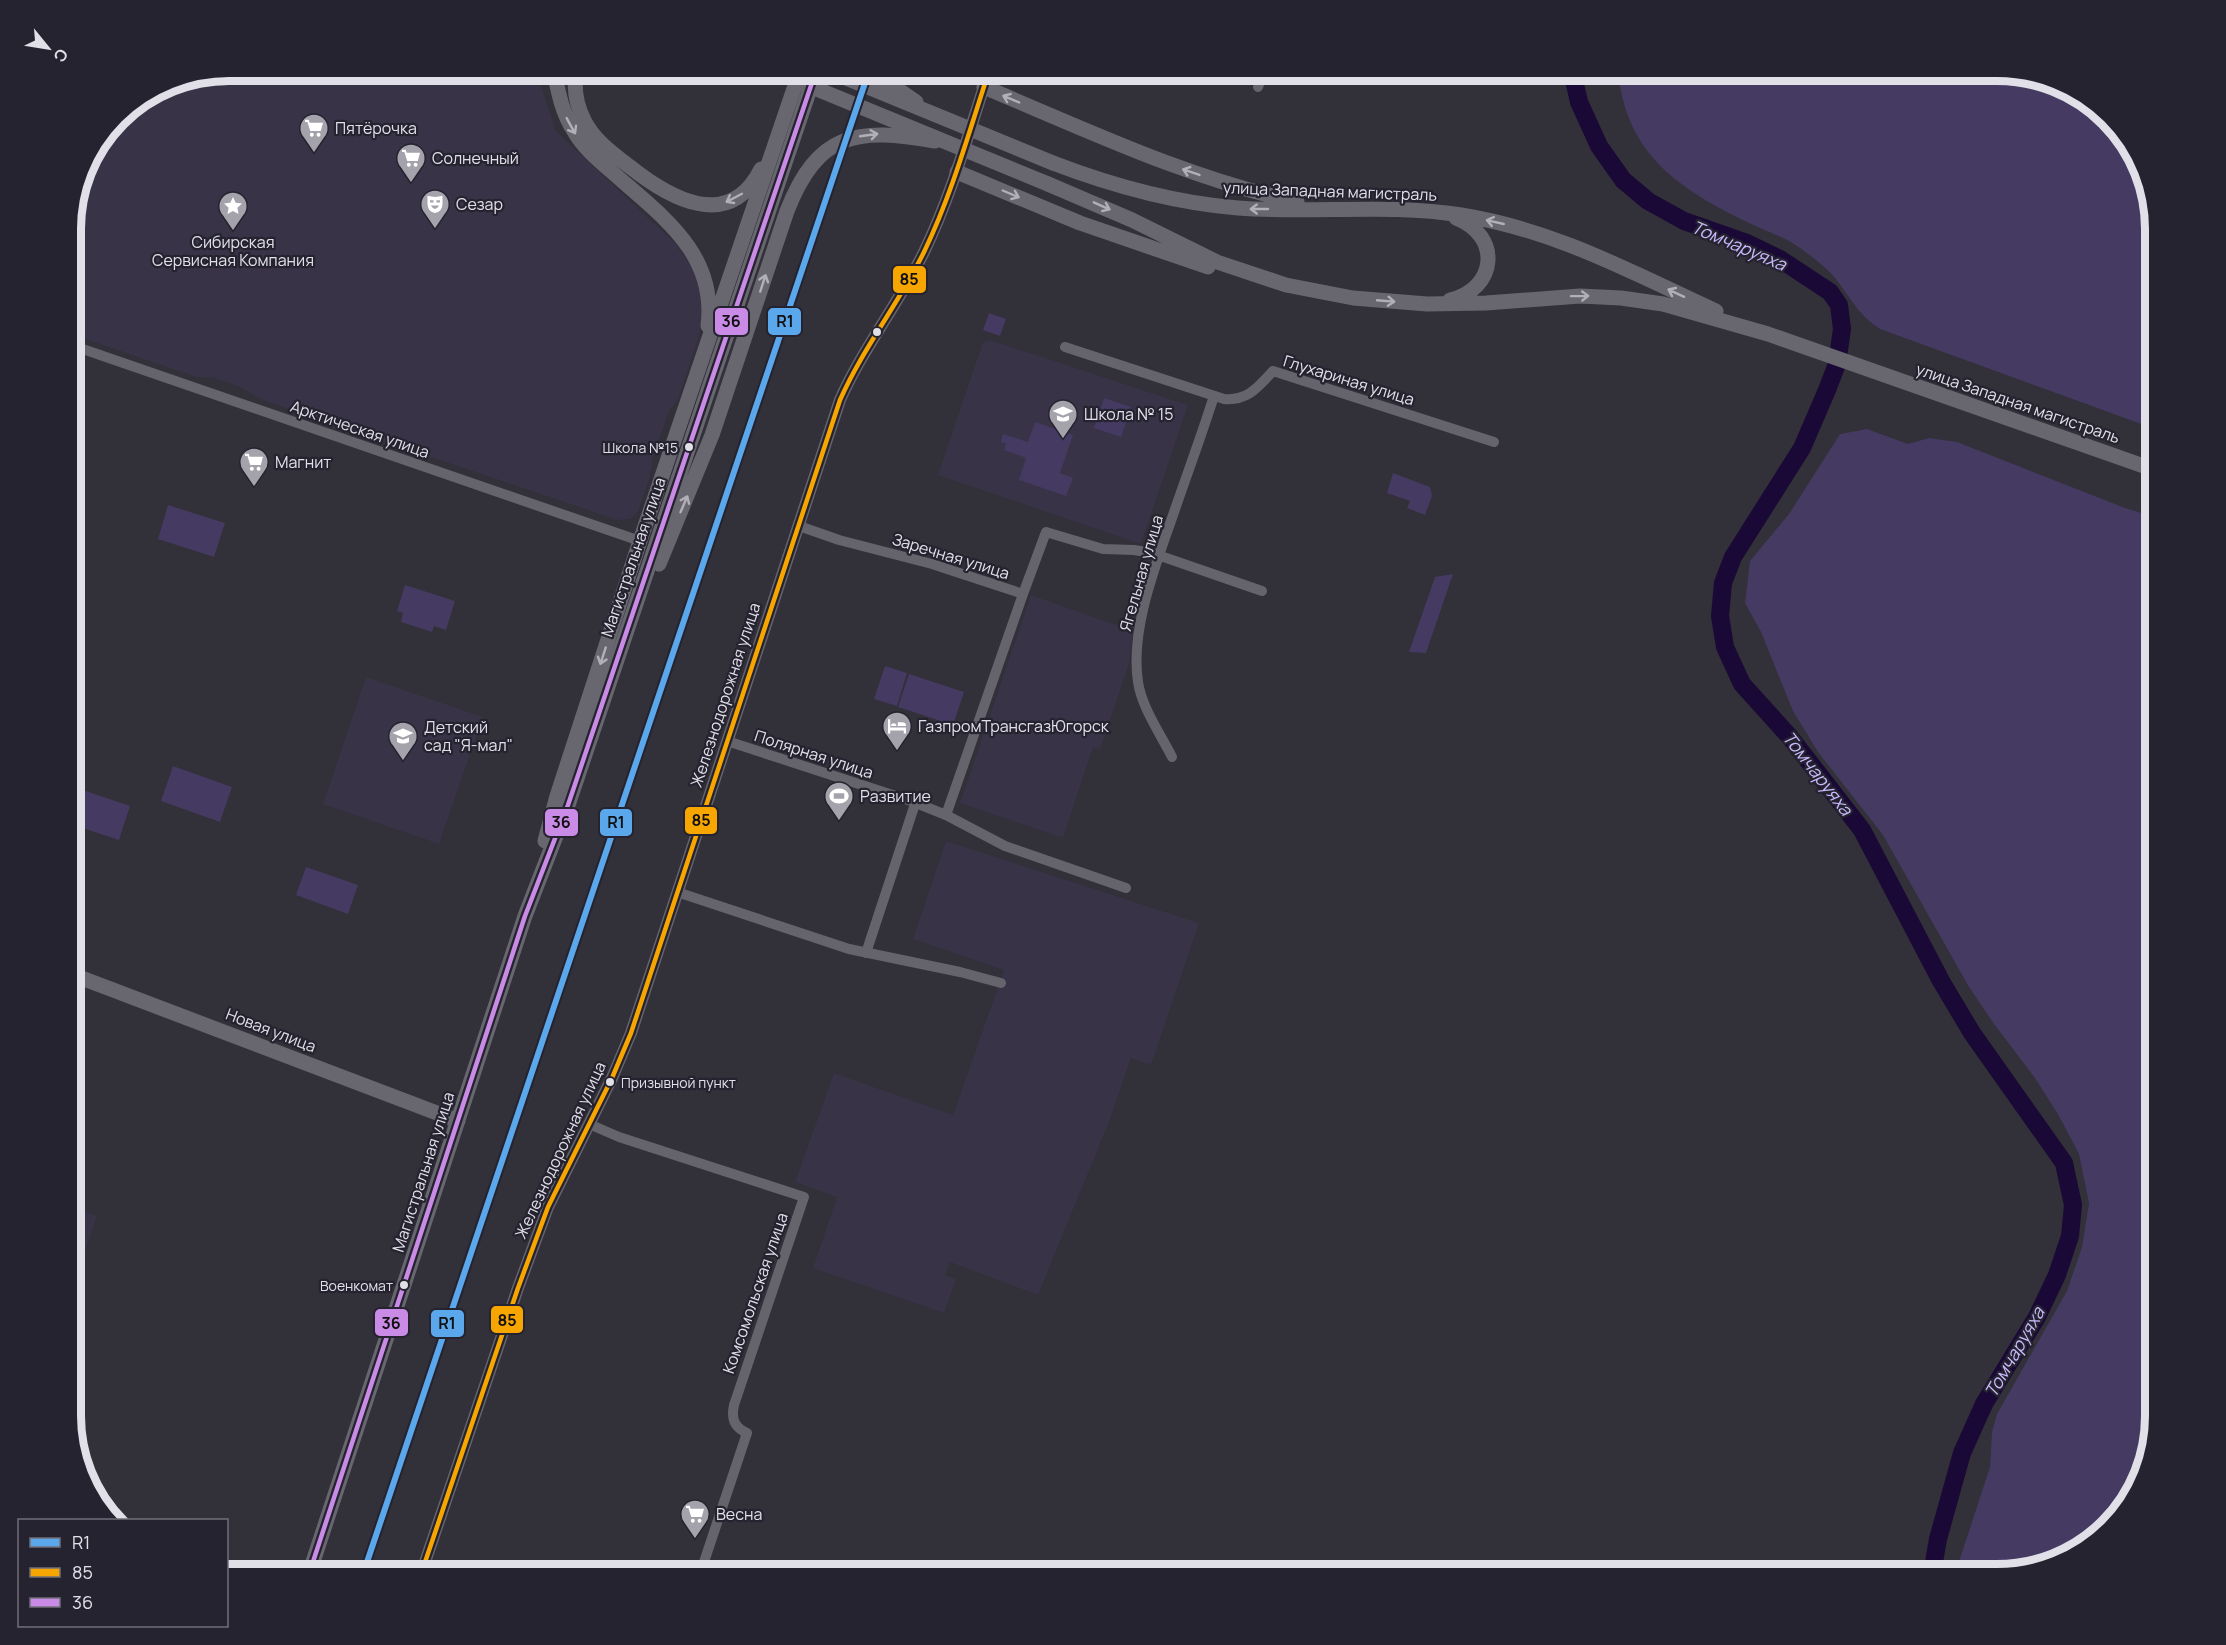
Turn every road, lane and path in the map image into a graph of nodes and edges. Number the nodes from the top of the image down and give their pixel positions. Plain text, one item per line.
1 (557, 81) edge
2 (576, 81) edge
3 (796, 81) edge
4 (799, 81) edge
5 (812, 81) edge
6 (855, 81) edge
7 (887, 81) edge
8 (986, 81) edge
9 (1260, 81) edge
10 (984, 87) junction
11 (1258, 87) dead end
12 (792, 95) junction
13 (942, 117) junction
14 (947, 143) junction
15 (957, 172) junction
16 (1329, 209) junction
17 (1436, 211) junction
18 (1328, 294) junction
19 (1427, 304) junction
20 (1768, 334) junction
21 (1065, 347) dead end
22 (81, 348) edge
23 (699, 369) junction
24 (1214, 396) junction
25 (1494, 442) dead end
26 (2145, 466) edge
27 (798, 526) junction
28 (640, 541) junction
29 (1159, 555) junction
30 (1262, 591) dead end
31 (1023, 594) junction
32 (727, 741) junction
33 (586, 753) junction
34 (1172, 757) dead end
35 (915, 804) junction
36 (946, 815) junction
37 (1126, 888) dead end
38 (677, 892) junction
39 (525, 916) junction
40 (866, 953) junction
41 (81, 978) edge
42 (1001, 983) dead end
43 (458, 1120) junction
44 (589, 1124) junction
45 (313, 1564) edge
46 (425, 1564) edge
47 (704, 1564) edge

1 -> 23 main road
12 -> 2 main road
3 - 12 main road, Магистральная улица
4 - 14 main road, bridge
5 - 33 main road, Магистральная улица
6 - 13 main road, bridge
7 - 13 main road, bridge
8 - 10 street, Железнодорожная улица
9 - 11 street
10 - 15 street, Железнодорожная улица
16 -> 10 main road
12 - 23 main road, Магистральная улица
16 -> 13 main road, улица Западная магистраль, bridge
14 -> 18 main road, улица Западная магистраль, bridge
33 -> 14 main road, bridge
15 -> 18 main road
15 - 27 street, Железнодорожная улица
16 - 17 main road, улица Западная магистраль
17 - 19 main road
20 -> 17 main road, улица Западная магистраль
18 -> 19 main road, улица Западная магистраль
19 -> 20 main road, улица Западная магистраль
20 - 26 main road, улица Западная магистраль
21 - 24 street, Глухариная улица
22 - 28 street, Арктическая улица
23 - 28 main road, Магистральная улица
24 - 25 street, Глухариная улица
24 - 29 street, Ягельная улица
27 - 31 street, Заречная улица
27 - 32 street, Железнодорожная улица
28 -> 39 main road, Магистральная улица
29 - 30 street, Заречная улица
29 - 31 street, Заречная улица
29 - 34 street, Ягельная улица
31 - 36 street
32 - 35 street, Полярная улица
32 - 38 street, Железнодорожная улица
33 - 39 main road, Магистральная улица
35 - 36 street, Полярная улица
35 - 40 street
36 - 37 street, Полярная улица
38 - 40 street
38 - 44 street, Железнодорожная улица
39 - 43 main road, Магистральная улица
40 - 42 street
41 - 43 main road, Новая улица
43 - 45 main road, Магистральная улица
44 - 46 street, Железнодорожная улица
44 - 47 street, Комсомольская улица

